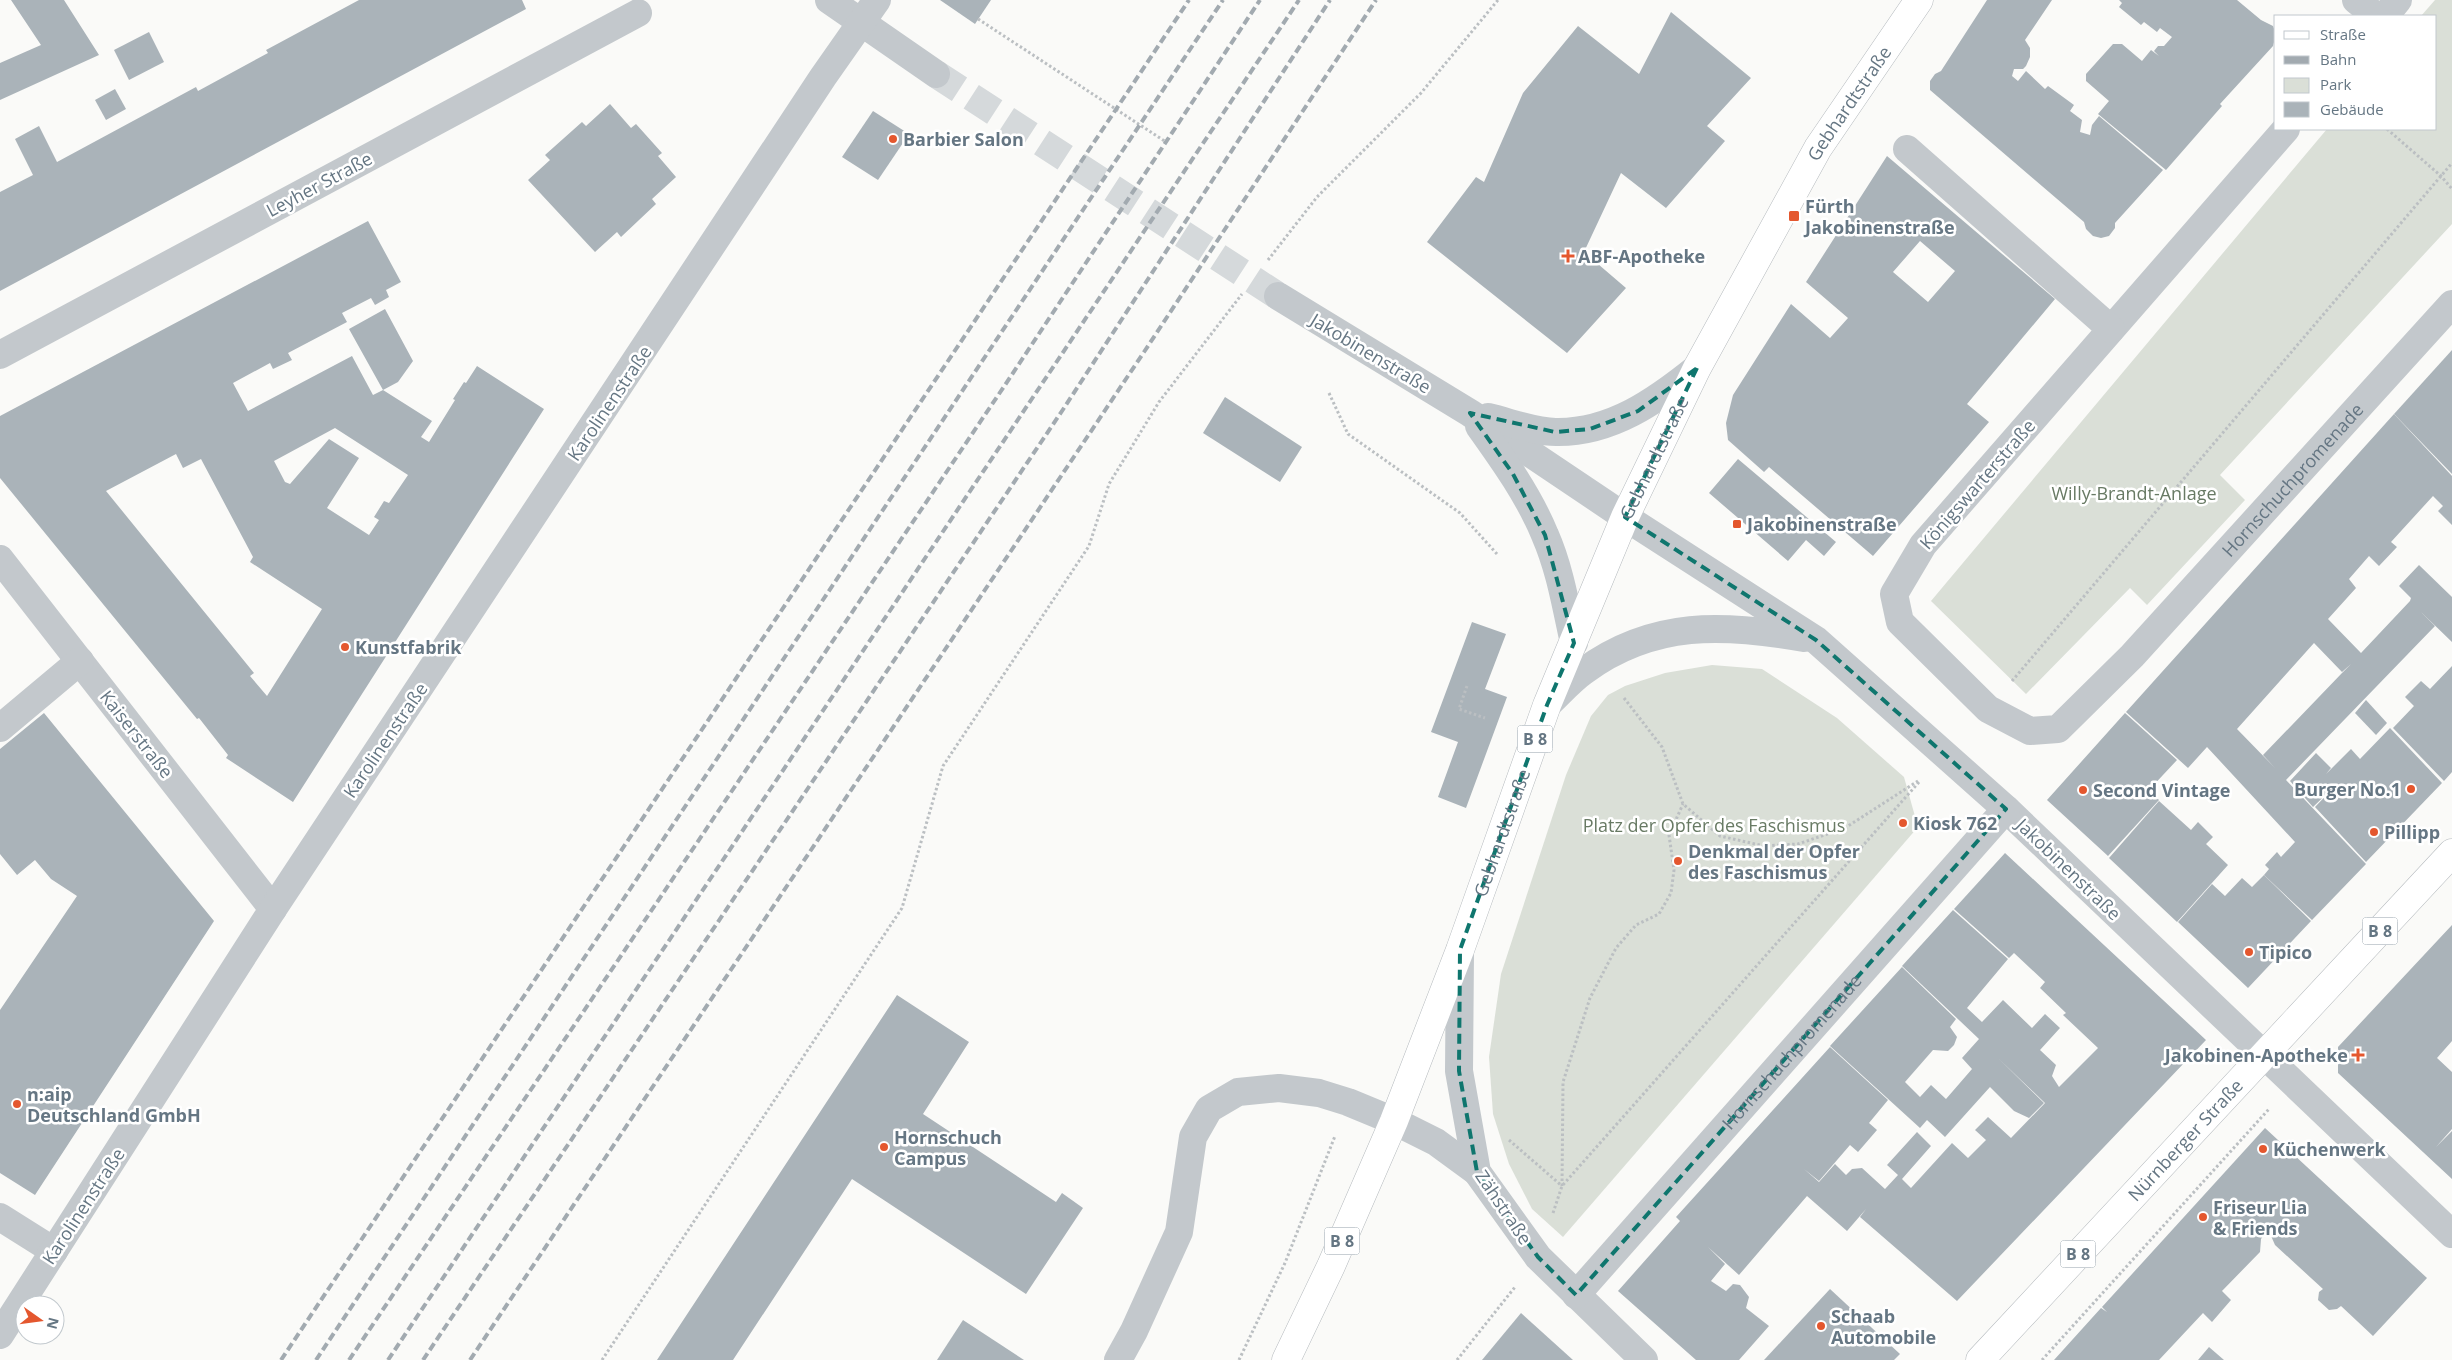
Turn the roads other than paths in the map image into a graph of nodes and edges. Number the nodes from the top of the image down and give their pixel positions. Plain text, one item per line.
1 (829, 0) edge
2 (1919, 0) edge
3 (2356, 0) edge
4 (2398, 0) edge
5 (870, 10) edge
6 (638, 13) dead end
7 (2375, 15) edge
8 (2386, 15) edge
9 (936, 74) tunnel mouth
10 (2285, 130) edge
11 (1907, 149) dead end
12 (1278, 296) tunnel mouth
13 (2452, 304) edge
14 (2111, 329) junction
15 (0, 355) edge
16 (1697, 368) junction
17 (1470, 413) junction
18 (1625, 517) junction
19 (0, 559) edge
20 (1816, 640) junction
21 (1574, 643) junction
22 (2132, 656) joint
23 (80, 660) junction
24 (1548, 705) junction
25 (0, 728) edge
26 (2006, 809) junction
27 (2452, 853) edge
28 (273, 909) junction
29 (1460, 950) junction
30 (2264, 1055) junction
31 (1394, 1121) junction
32 (1477, 1172) junction
33 (0, 1217) edge
34 (2452, 1234) edge
35 (54, 1251) junction
36 (1576, 1295) junction
37 (0, 1335) edge
38 (1118, 1360) edge
39 (1286, 1360) edge
40 (1644, 1360) edge
41 (1980, 1360) edge

1 - 5 street
2 - 16 main road, Gebhardtstraße / B 8
3 - 7 street
4 - 8 street
5 - 9 street
5 - 28 street, Karolinenstraße
6 - 15 street, Leyher Straße
10 - 14 street, Königswarterstraße
11 - 14 street
12 - 17 street, Jakobinenstraße
13 - 22 street, Hornschuchpromenade
14 - 22 street, Königswarterstraße
16 - 17 street
16 - 18 main road, Gebhardtstraße / B 8
17 - 18 street, Jakobinenstraße
17 - 21 street
18 - 20 street, Jakobinenstraße
18 - 21 main road, Gebhardtstraße / B 8
19 - 23 street, Kaiserstraße
20 - 24 street
20 - 26 street, Jakobinenstraße
21 - 24 main road, Gebhardtstraße / B 8
23 - 25 street
23 - 28 street, Kaiserstraße
24 - 29 main road, Gebhardtstraße / B 8
26 - 30 street, Jakobinenstraße
26 - 36 street, Hornschuchpromenade
27 - 30 main road, Nürnberger Straße / B 8
28 - 35 street, Karolinenstraße
29 - 31 main road, B 8
29 - 32 street, Zähstraße
30 - 34 street, Jakobinenstraße
30 - 41 main road, Nürnberger Straße / B 8
31 - 32 street
31 - 38 street
31 - 39 main road, B 8
32 - 36 street, Zähstraße
33 - 35 street
35 - 37 street, Karolinenstraße
36 - 40 street, Zähstraße

